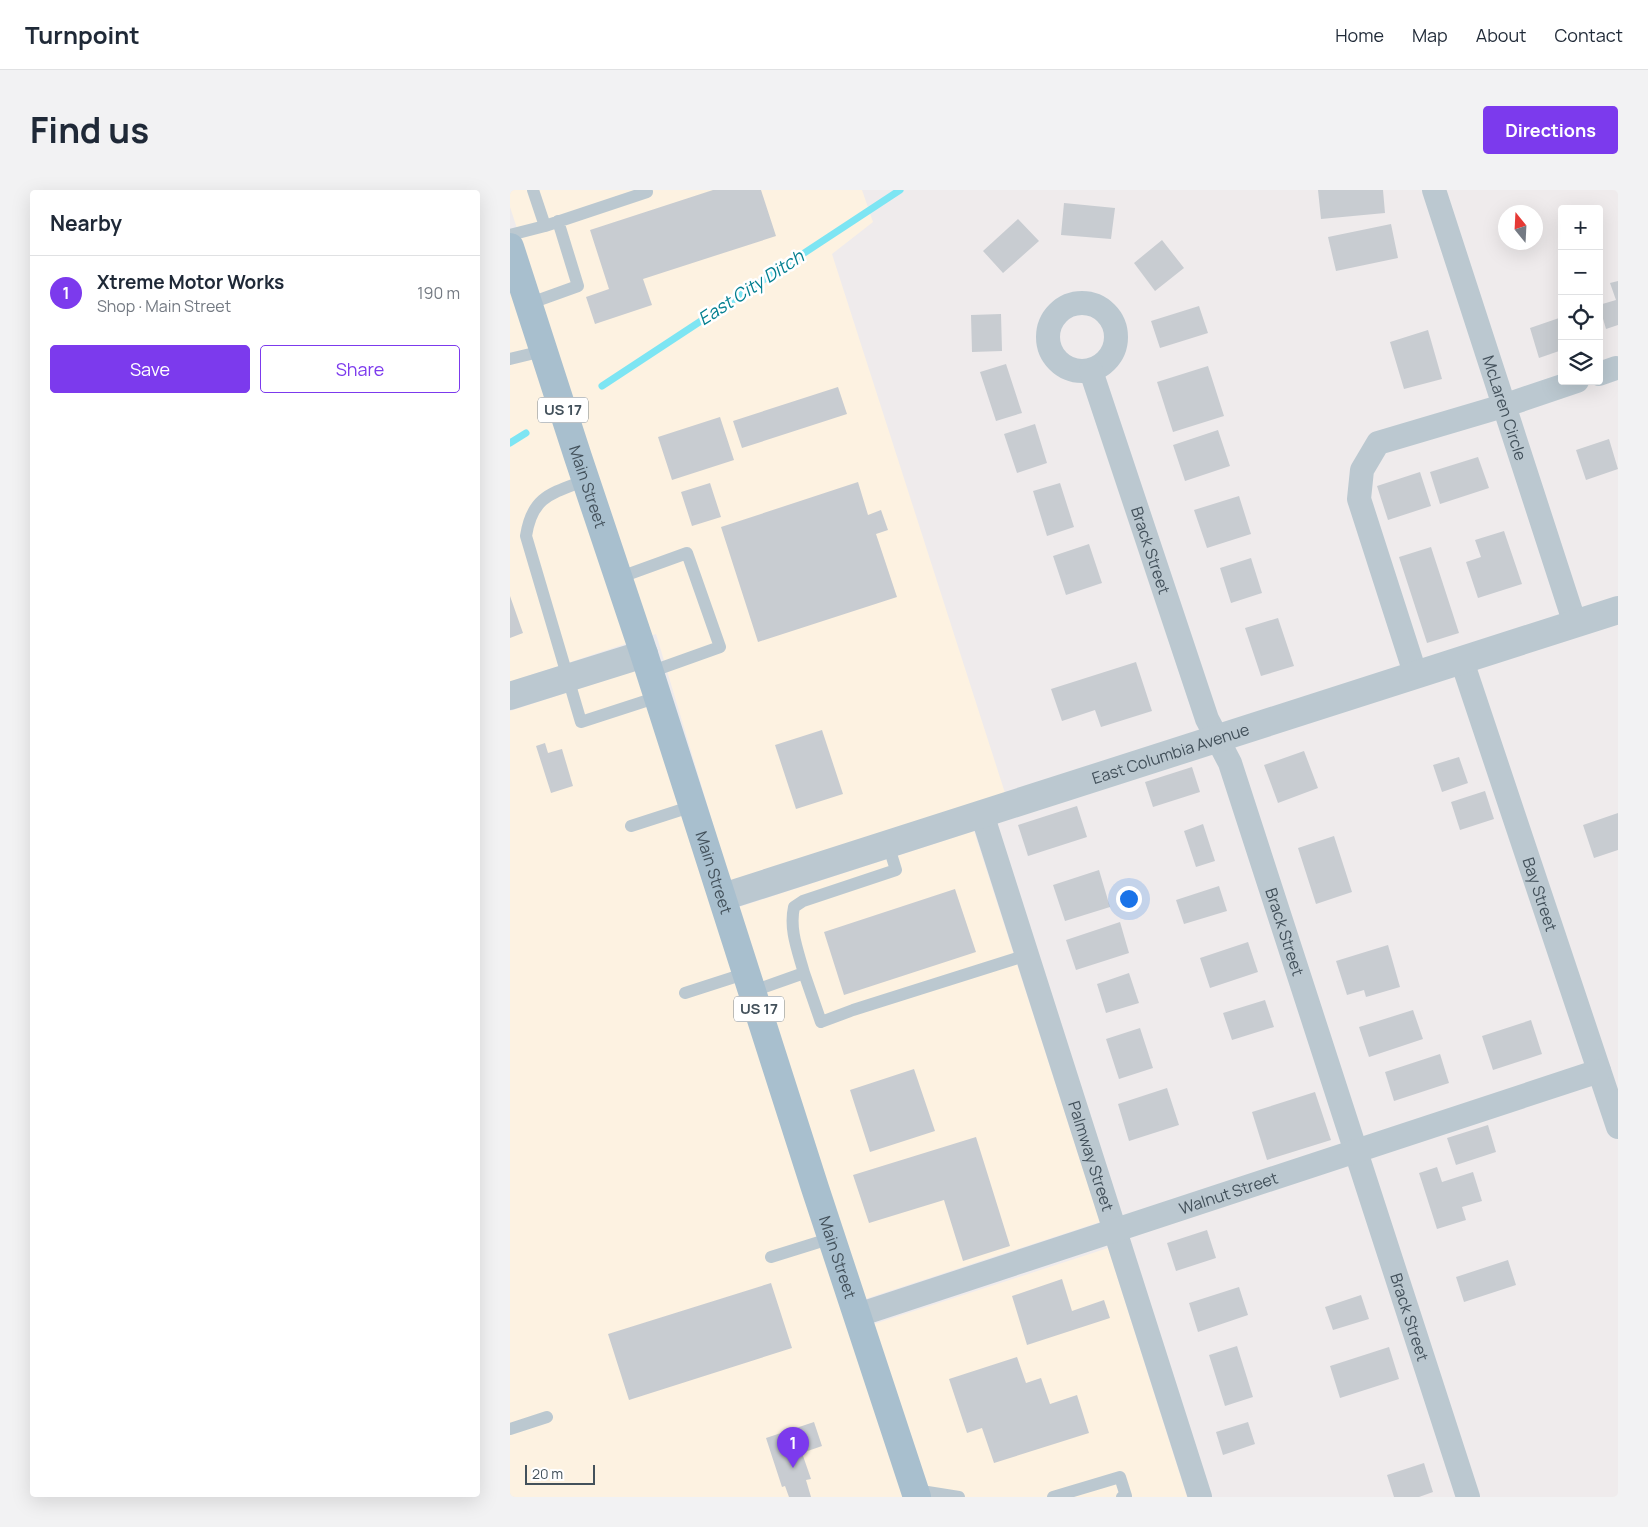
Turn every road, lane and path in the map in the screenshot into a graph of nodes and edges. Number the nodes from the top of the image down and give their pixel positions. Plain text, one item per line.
1 (534, 190) edge
2 (1434, 190) edge
3 (647, 192) dead end
4 (558, 221) junction
5 (545, 226) junction
6 (510, 235) edge
7 (512, 258) edge
8 (528, 304) junction
9 (543, 351) junction
10 (510, 359) edge
11 (1091, 371) dead end
12 (1565, 385) edge
13 (1502, 406) junction
14 (586, 480) junction
15 (618, 578) junction
16 (1618, 610) edge
17 (1574, 624) junction
18 (1462, 661) junction
19 (647, 663) junction
20 (1416, 676) junction
21 (567, 678) junction
22 (510, 696) edge
23 (658, 697) junction
24 (1218, 738) junction
25 (693, 806) junction
26 (982, 814) junction
27 (631, 826) dead end
28 (803, 886) junction
29 (723, 897) junction
30 (1027, 955) junction
31 (804, 973) junction
32 (750, 982) junction
33 (685, 993) dead end
34 (1599, 1071) junction
35 (1618, 1128) edge
36 (1355, 1151) junction
37 (1115, 1231) junction
38 (832, 1238) junction
39 (770, 1257) dead end
40 (858, 1315) junction
41 (547, 1417) dead end
42 (510, 1429) edge
43 (916, 1493) edge
44 (959, 1497) edge
45 (1053, 1497) edge
46 (1122, 1497) edge
47 (1200, 1497) edge
48 (1468, 1497) edge

1 - 5 lane
2 - 13 street, McLaren Circle
3 - 4 lane
4 - 5 lane
4 - 8 lane
5 - 6 lane
7 - 8 main road, Main Street / US 17
8 - 9 main road, Main Street / US 17
9 - 10 lane
9 - 14 main road, Main Street / US 17
11 - 24 street, Brack Street
12 - 13 street
13 - 17 street, McLaren Circle
13 - 20 street
14 - 15 main road, Main Street / US 17
14 - 21 lane
15 - 19 main road, Main Street / US 17
15 - 19 lane
16 - 17 street, East Columbia Avenue
17 - 18 street, East Columbia Avenue
18 - 20 street, East Columbia Avenue
18 - 34 street, Bay Street
19 - 21 street
19 - 23 main road, Main Street / US 17
20 - 24 street, East Columbia Avenue
21 - 22 street
21 - 23 lane
23 - 25 main road, Main Street / US 17
24 - 26 street, East Columbia Avenue
24 - 36 street, Brack Street
25 - 27 lane
25 - 29 main road, Main Street / US 17
26 - 28 street, East Columbia Avenue
26 - 30 street, Palmway Street
28 - 29 street, East Columbia Avenue
28 - 31 lane
29 - 32 main road, Main Street / US 17
30 - 31 lane
30 - 37 street, Palmway Street
31 - 32 lane
32 - 33 lane
32 - 38 main road, Main Street / US 17
34 - 35 street, Bay Street
34 - 36 street, Walnut Street
36 - 37 street, Walnut Street
36 - 48 street, Brack Street
37 - 40 street, Walnut Street
37 - 47 street, Palmway Street
38 - 39 lane
38 - 40 main road, Main Street / US 17
40 - 43 main road, Main Street / US 17
41 - 42 lane
43 - 44 lane
45 - 46 lane

